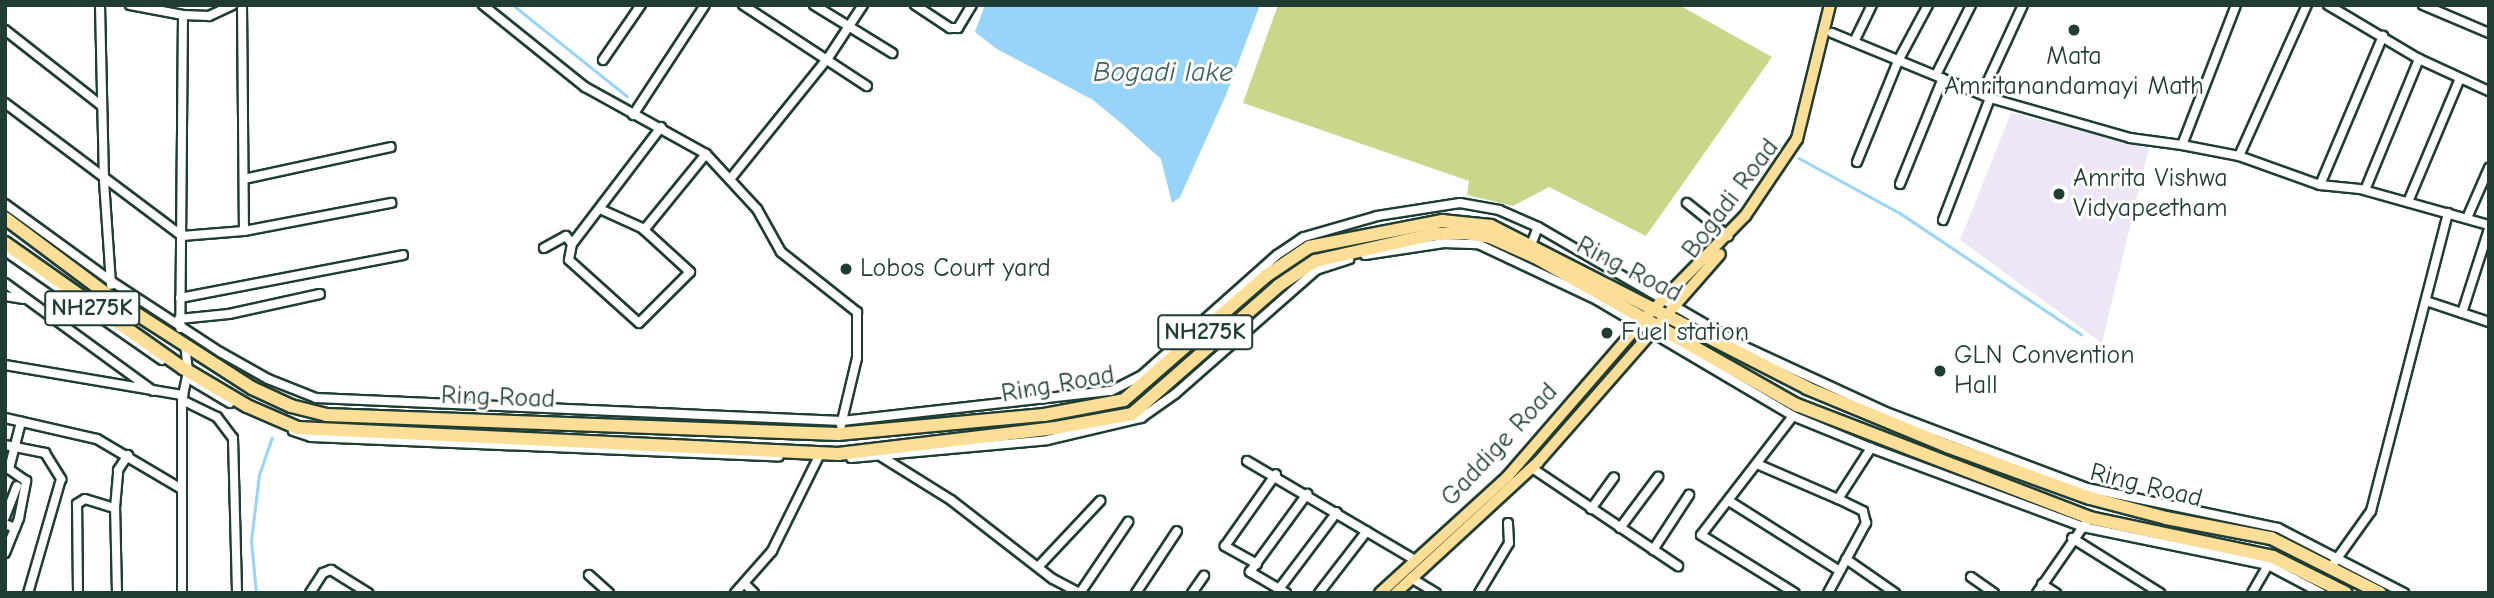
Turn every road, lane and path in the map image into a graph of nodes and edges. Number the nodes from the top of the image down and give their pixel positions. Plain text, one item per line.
1 (100, 5) edge
2 (130, 5) edge
3 (233, 5) edge
4 (242, 5) edge
5 (483, 5) edge
6 (641, 5) edge
7 (705, 5) edge
8 (743, 5) edge
9 (814, 5) edge
10 (863, 5) edge
11 (915, 5) edge
12 (972, 5) edge
13 (1830, 5) edge
14 (1837, 5) edge
15 (1872, 5) edge
16 (1928, 5) edge
17 (1971, 5) edge
18 (2023, 5) edge
19 (2236, 5) edge
20 (2306, 5) edge
21 (2328, 5) edge
22 (2423, 5) edge
23 (2451, 5) edge
24 (183, 15) junction
25 (2447, 15) junction
26 (848, 27) junction
27 (5, 30) edge
28 (1832, 33) junction
29 (2489, 33) edge
30 (2383, 36) junction
31 (1854, 42) junction
32 (892, 53) dead end
33 (828, 58) junction
34 (2420, 59) junction
35 (603, 60) dead end
36 (1898, 61) junction
37 (1939, 77) junction
38 (2460, 78) junction
39 (867, 86) dead end
40 (2489, 91) edge
41 (1986, 96) junction
42 (5, 103) edge
43 (102, 106) junction
44 (633, 115) junction
45 (662, 127) junction
46 (2182, 145) junction
47 (391, 147) dead end
48 (706, 154) junction
49 (2239, 156) junction
50 (1857, 162) dead end
51 (2489, 168) edge
52 (731, 177) junction
53 (244, 179) junction
54 (104, 181) junction
55 (1900, 184) dead end
56 (2320, 185) junction
57 (2365, 190) junction
58 (2408, 202) junction
59 (391, 203) dead end
60 (1687, 203) dead end
61 (5, 204) edge
62 (602, 210) junction
63 (2448, 213) junction
64 (5, 218) edge
65 (2467, 218) junction
66 (1943, 220) dead end
67 (1538, 227) junction
68 (2489, 227) edge
69 (645, 230) junction
70 (244, 231) junction
71 (182, 236) junction
72 (1728, 236) junction
73 (5, 243) edge
74 (572, 244) junction
75 (1531, 245) junction
76 (544, 248) dead end
77 (5, 251) edge
78 (403, 255) dead end
79 (111, 281) junction
80 (5, 283) edge
81 (320, 294) dead end
82 (5, 296) edge
83 (112, 298) junction
84 (180, 298) junction
85 (27, 299) junction
86 (2426, 301) junction
87 (1659, 304) junction
88 (1671, 312) junction
89 (2462, 313) junction
90 (1641, 322) junction
91 (2489, 322) edge
92 (179, 323) junction
93 (1657, 330) junction
94 (186, 347) junction
95 (5, 365) edge
96 (188, 374) junction
97 (152, 391) junction
98 (1762, 392) junction
99 (183, 397) junction
100 (1793, 416) junction
101 (8, 419) edge
102 (21, 422) junction
103 (841, 427) junction
104 (5, 431) edge
105 (867, 431) junction
106 (10, 446) edge
107 (1871, 448) junction
108 (874, 453) junction
109 (128, 455) junction
110 (818, 458) junction
111 (1247, 461) dead end
112 (1756, 464) junction
113 (1532, 468) junction
114 (1276, 474) junction
115 (1658, 477) dead end
116 (1614, 478) dead end
117 (5, 483) edge
118 (21, 488) junction
119 (180, 488) junction
120 (1307, 494) junction
121 (1689, 495) dead end
122 (1838, 499) junction
123 (1729, 500) junction
124 (1100, 501) dead end
125 (115, 508) junction
126 (1591, 509) junction
127 (1337, 512) junction
128 (5, 517) edge
129 (1128, 522) dead end
130 (1508, 523) dead end
131 (2086, 523) junction
132 (5, 524) edge
133 (15, 528) junction
134 (1620, 528) junction
135 (1177, 531) dead end
136 (1367, 531) junction
137 (2072, 538) junction
138 (1653, 550) junction
139 (5, 553) edge
140 (1846, 559) junction
141 (1415, 560) junction
142 (2270, 561) junction
143 (2335, 562) junction
144 (1257, 564) junction
145 (1678, 566) dead end
146 (1038, 567) junction
147 (1839, 570) junction
148 (589, 575) dead end
149 (1204, 576) dead end
150 (1971, 577) dead end
151 (1411, 578) junction
152 (744, 583) junction
153 (2042, 584) junction
154 (356, 589) edge
155 (1282, 591) edge
156 (28, 593) edge
157 (78, 593) edge
158 (117, 593) edge
159 (182, 593) edge
160 (237, 593) edge
161 (310, 593) edge
162 (368, 593) edge
163 (609, 593) edge
164 (735, 593) edge
165 (754, 593) edge
166 (1080, 593) edge
167 (1136, 593) edge
168 (1192, 593) edge
169 (1319, 593) edge
170 (1380, 593) edge
171 (1396, 593) edge
172 (1436, 593) edge
173 (1479, 593) edge
174 (1795, 593) edge
175 (1828, 593) edge
176 (1895, 593) edge
177 (1994, 593) edge
178 (2037, 593) edge
179 (2056, 593) edge
180 (2160, 593) edge
181 (2252, 593) edge
182 (2321, 593) edge
183 (2346, 593) edge
184 (2380, 593) edge
185 (2404, 593) edge

1 - 43 street
2 - 24 street
3 - 24 street
4 - 53 street
5 - 44 street
6 - 35 street
7 - 44 street
8 - 33 street
9 - 26 street
10 - 26 street
11 - 12 street
13 - 72 main road, Bogadi Road
14 - 28 main road, Bogadi Road
15 - 31 street
16 - 36 street
17 - 37 street
18 - 41 street
19 - 46 street
20 - 49 street
21 - 30 street
22 - 25 street
23 - 25 street
24 - 71 street
25 - 29 street
26 - 32 street
26 - 33 street
27 - 43 street
28 - 31 street
28 - 88 main road, Bogadi Road
30 - 34 street
30 - 56 street
31 - 36 street
33 - 39 street
33 - 52 street
34 - 38 street
34 - 57 street
36 - 37 street
36 - 50 street
37 - 41 street
37 - 55 street
38 - 40 street
38 - 58 street
41 - 46 street
41 - 66 street
42 - 54 street
43 - 54 street
44 - 45 street
45 - 48 street
45 - 62 street
46 - 49 street
47 - 53 street
48 - 52 street
48 - 69 street
49 - 56 street
51 - 65 street
52 - 103 street
53 - 70 street
54 - 71 street
54 - 79 street
56 - 57 street
57 - 58 street
58 - 63 street
59 - 70 street
60 - 72 street
61 - 79 street
62 - 69 street
62 - 74 street
63 - 65 street
63 - 86 street
64 - 83 highway, Ring Road / NH275K
65 - 68 street
67 - 75 street
67 - 87 street
67 - 103 street
68 - 89 street
69 - 74 street
70 - 71 street
71 - 84 street
72 - 87 main road, Bogadi Road
73 - 96 highway, Ring Road / NH275K
74 - 76 street
75 - 87 highway, Ring Road / NH275K
75 - 105 highway, Ring Road / NH275K
77 - 96 street
78 - 84 street
79 - 83 street
79 - 92 street
80 - 85 street
81 - 92 street
82 - 85 street
83 - 94 highway, Ring Road / NH275K
84 - 92 street
85 - 97 street
86 - 89 street
86 - 143 street
87 - 88 highway, Ring Road / NH275K
87 - 90 main road, Bogadi Road
88 - 93 main road, Bogadi Road
88 - 143 highway, Ring Road / NH275K
89 - 91 street
90 - 93 highway, Ring Road / NH275K
90 - 108 highway, Ring Road / NH275K
90 - 141 main road, Gaddige Road
92 - 94 street
92 - 103 street
93 - 98 highway, Ring Road / NH275K
93 - 113 main road, Gaddige Road
94 - 96 street
94 - 103 highway, Ring Road / NH275K
95 - 97 street
96 - 99 street
96 - 108 highway, Ring Road / NH275K
96 - 110 street
97 - 99 street
98 - 100 street
98 - 131 highway, Ring Road / NH275K
99 - 119 street
99 - 160 street
100 - 107 street
100 - 112 street
101 - 102 street
101 - 104 street
102 - 106 street
102 - 109 street
103 - 105 highway, Ring Road / NH275K
105 - 108 street
106 - 118 street
106 - 156 street
107 - 122 street
107 - 131 street
108 - 110 street
108 - 146 street
109 - 119 street
109 - 125 street
110 - 152 street
111 - 114 street
112 - 122 street
112 - 123 street
113 - 126 street
113 - 151 main road, Gaddige Road
114 - 120 street
114 - 144 street
115 - 134 street
116 - 126 street
117 - 118 street
118 - 128 street
118 - 133 street
119 - 159 street
120 - 127 street
120 - 144 street
121 - 138 street
122 - 140 street
123 - 147 street
123 - 174 street
124 - 146 street
125 - 157 street
125 - 158 street
126 - 134 street
127 - 136 street
127 - 155 street
129 - 166 street
130 - 173 street
131 - 137 street
131 - 142 highway, Ring Road / NH275K
132 - 133 street
133 - 139 street
134 - 138 street
135 - 167 street
136 - 141 street
136 - 169 street
137 - 153 street
137 - 180 street
138 - 145 street
140 - 147 street
140 - 176 street
141 - 170 main road, Gaddige Road
142 - 181 street
142 - 182 street
142 - 183 highway, Ring Road / NH275K
143 - 184 highway, Ring Road / NH275K
143 - 185 street
144 - 155 street
146 - 166 street
147 - 175 street
148 - 163 street
149 - 168 street
150 - 177 street
151 - 171 main road, Gaddige Road
151 - 172 street
152 - 164 street
152 - 165 street
153 - 178 street
153 - 179 street
154 - 161 street
154 - 162 street

